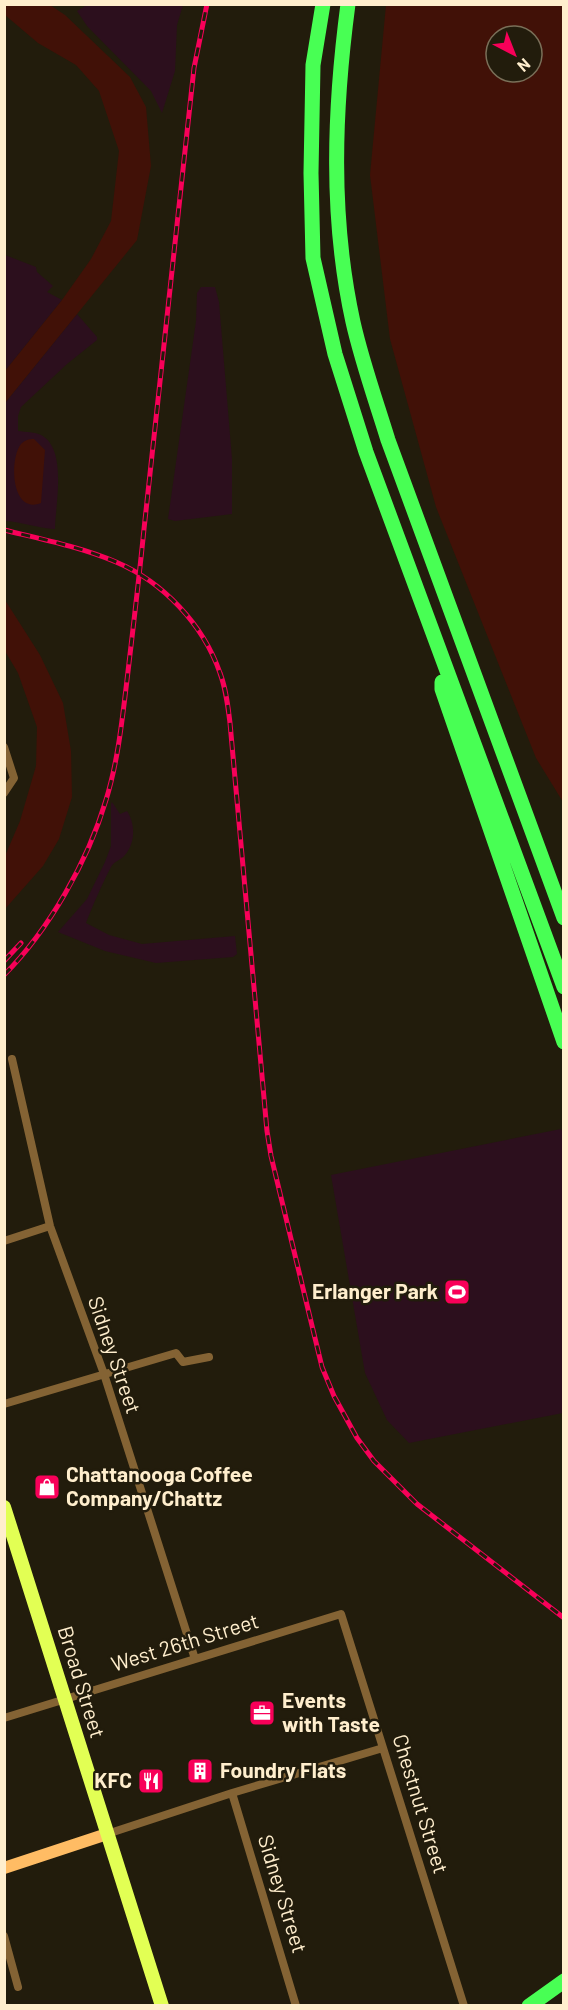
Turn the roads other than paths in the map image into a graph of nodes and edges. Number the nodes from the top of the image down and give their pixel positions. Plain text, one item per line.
1 (323, 4) edge
2 (348, 4) edge
3 (442, 658) junction
4 (4, 747) edge
5 (4, 793) edge
6 (564, 918) edge
7 (564, 987) edge
8 (564, 1042) edge
9 (12, 1059) dead end
10 (50, 1226) junction
11 (4, 1241) edge
12 (209, 1358) dead end
13 (104, 1374) junction
14 (4, 1404) edge
15 (4, 1508) edge
16 (341, 1614) joint
17 (195, 1659) junction
18 (65, 1699) junction
19 (4, 1718) edge
20 (383, 1748) junction
21 (232, 1793) junction
22 (107, 1834) junction
23 (4, 1868) edge
24 (4, 1936) edge
25 (564, 1981) edge
26 (18, 1987) dead end
27 (162, 2006) edge
28 (297, 2006) edge
29 (464, 2006) edge
30 (529, 2006) edge

1 - 3 highway
2 - 6 highway
3 - 7 highway
3 - 8 highway
4 - 5 street
9 - 10 street, Sidney Street
10 - 11 street
10 - 13 street, Sidney Street
12 - 13 street
13 - 14 street
13 - 17 street, Sidney Street
15 - 18 main road, Broad Street
16 - 17 street, West 26th Street
16 - 20 street, Chestnut Street
17 - 18 street, West 26th Street
18 - 19 street, West 26th Street
18 - 22 main road, Broad Street
20 - 21 street
20 - 29 street, Chestnut Street
21 - 22 street
21 - 28 street, Sidney Street
22 - 23 street
22 - 27 main road, Broad Street
24 - 26 street
25 - 30 highway

